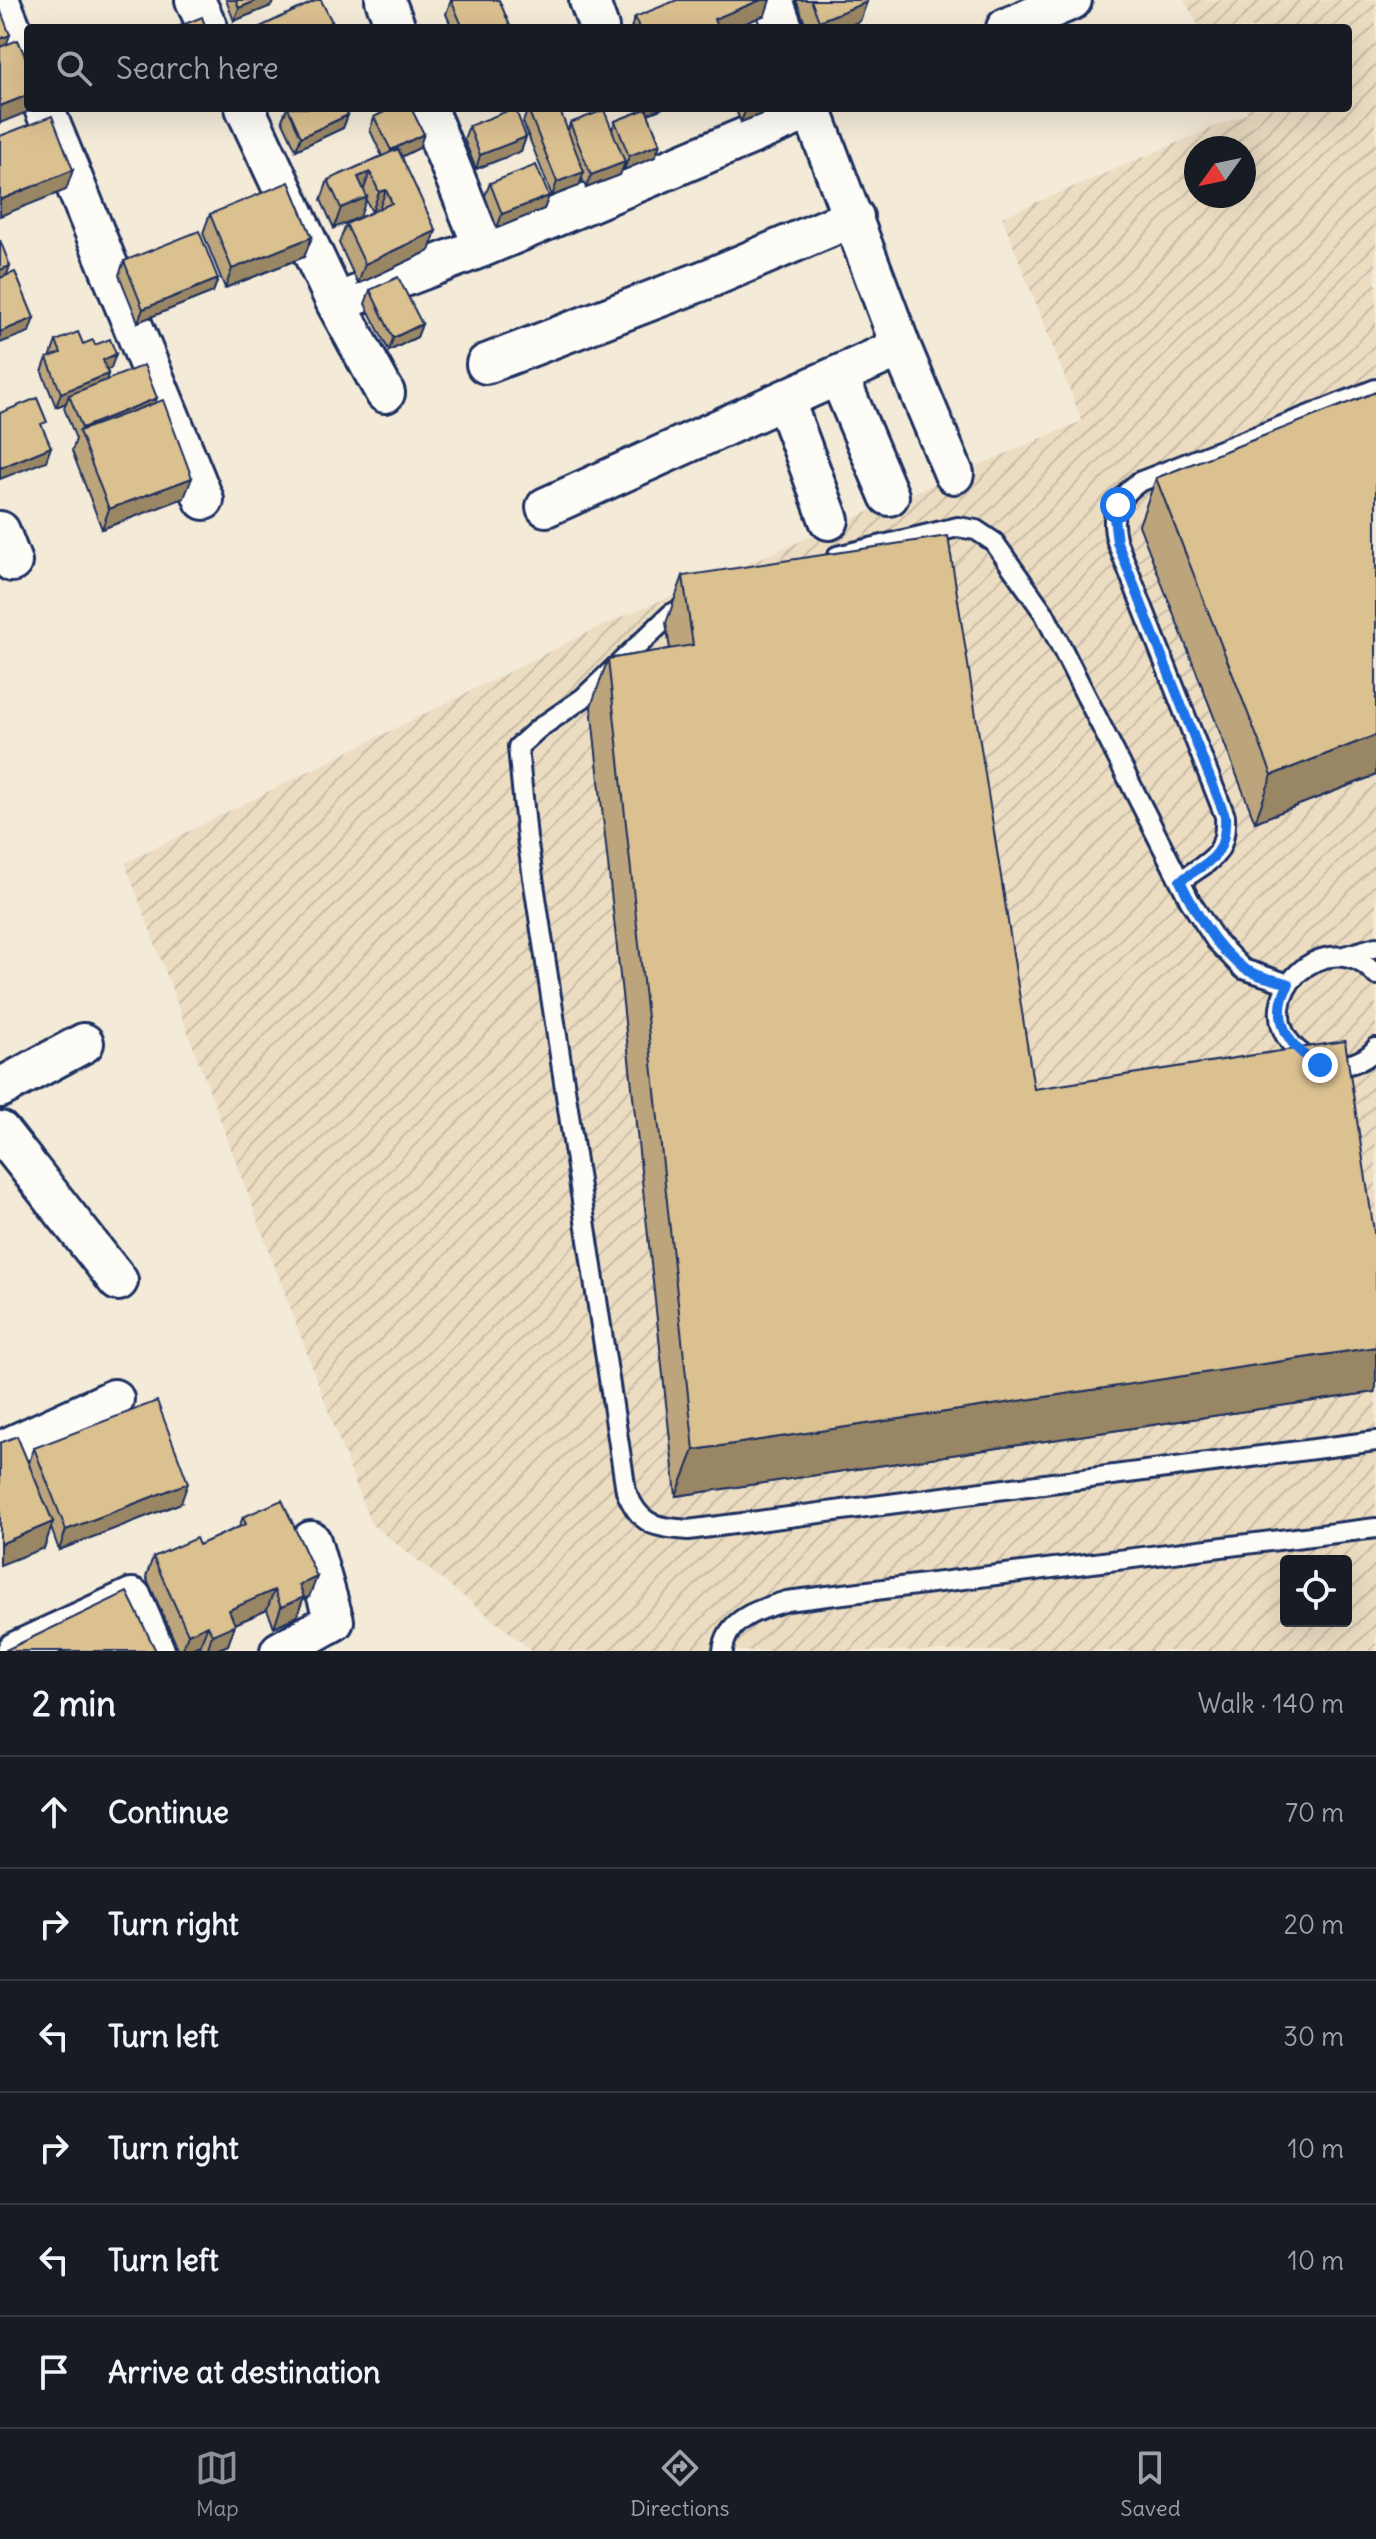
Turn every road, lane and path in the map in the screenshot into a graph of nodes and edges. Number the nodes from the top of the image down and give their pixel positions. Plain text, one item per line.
1 (195, 0) edge
2 (385, 0) edge
3 (589, 0) edge
4 (773, 0) edge
5 (1072, 0) edge
6 (0, 1) edge
7 (206, 24) edge
8 (394, 24) edge
9 (598, 24) edge
10 (782, 24) edge
11 (1015, 24) edge
12 (24, 59) edge
13 (46, 112) edge
14 (247, 112) edge
15 (429, 112) edge
16 (806, 112) edge
17 (814, 112) edge
18 (854, 217) junction
19 (483, 247) junction
20 (336, 303) junction
21 (901, 347) junction
22 (486, 364) dead end
23 (839, 377) junction
24 (1376, 389) edge
25 (385, 393) dead end
26 (785, 401) junction
27 (954, 474) dead end
28 (889, 496) dead end
29 (204, 500) dead end
30 (546, 507) dead end
31 (829, 520) dead end
32 (814, 563) edge
33 (711, 597) edge
34 (1180, 881) junction
35 (1376, 947) edge
36 (1341, 957) junction
37 (1376, 975) edge
38 (1289, 984) junction
39 (84, 1043) dead end
40 (1376, 1048) edge
41 (0, 1088) edge
42 (0, 1131) edge
43 (118, 1281) dead end
44 (114, 1399) dead end
45 (1376, 1441) edge
46 (0, 1451) edge
47 (1376, 1528) edge
48 (311, 1541) dead end
49 (17, 1651) edge
50 (155, 1651) edge
51 (280, 1651) edge
52 (723, 1651) edge

1 - 7 street
2 - 8 street
3 - 9 street
4 - 10 street
5 - 11 street
6 - 12 street
13 - 29 street
14 - 20 street
15 - 19 street
16 - 19 street
17 - 18 street
18 - 21 street
18 - 22 street
19 - 20 street
20 - 25 street
21 - 23 street
21 - 27 street
23 - 26 street
23 - 28 street
24 - 34 lane
26 - 30 street
26 - 31 street
32 - 34 lane
33 - 45 lane
34 - 38 lane
35 - 36 lane
36 - 37 lane
36 - 38 lane
38 - 40 lane
39 - 41 street
42 - 43 street
44 - 46 street
47 - 52 lane
48 - 51 street
49 - 50 street

